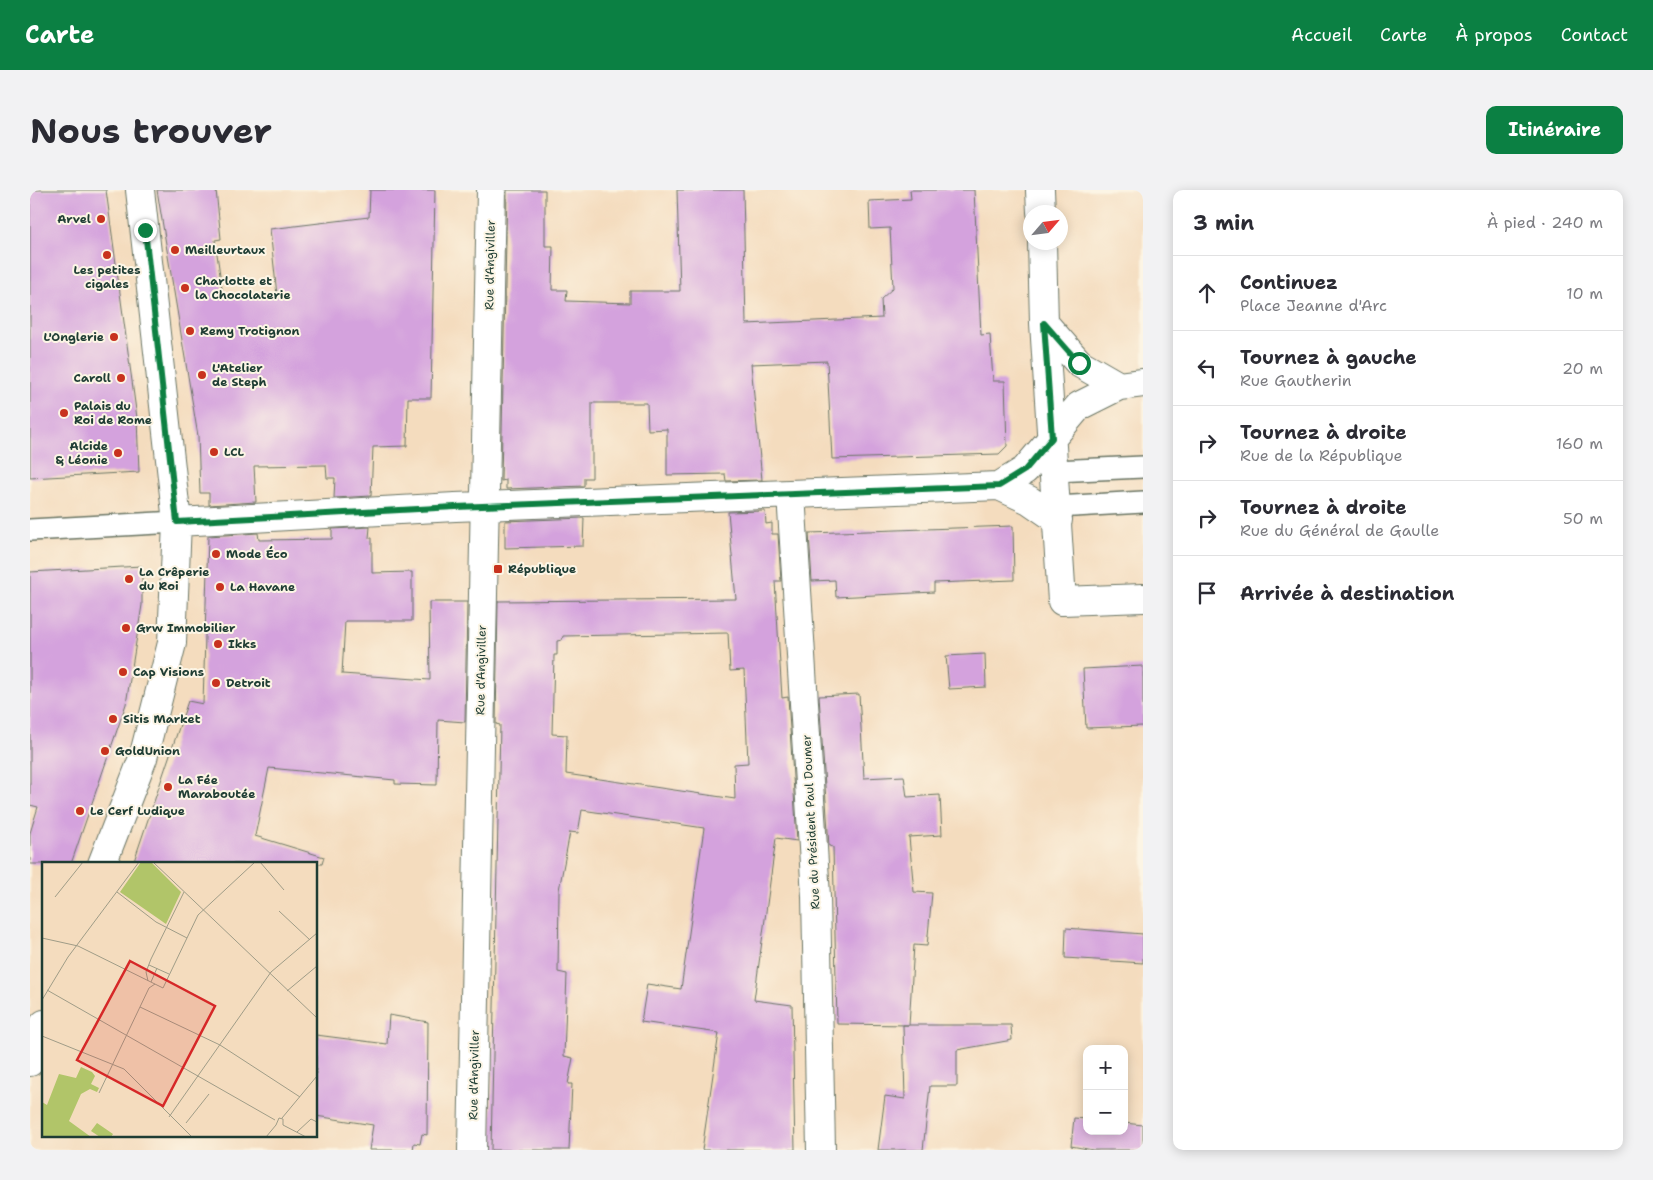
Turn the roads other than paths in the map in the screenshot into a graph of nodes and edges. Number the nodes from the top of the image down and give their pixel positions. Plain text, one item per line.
1 (140, 190) edge
2 (491, 190) edge
3 (1040, 190) edge
4 (1041, 205) edge
5 (1042, 250) edge
6 (1044, 323) junction
7 (1131, 385) edge
8 (1052, 438) junction
9 (1143, 467) edge
10 (999, 486) junction
11 (791, 494) junction
12 (1056, 497) junction
13 (1143, 502) edge
14 (484, 507) junction
15 (177, 522) junction
16 (30, 530) edge
17 (1143, 598) edge
18 (103, 862) edge
19 (42, 1029) edge
20 (30, 1062) edge
21 (472, 1150) edge
22 (821, 1150) edge

1 - 15 street
2 - 14 street, Rue d'Angiviller
3 - 4 street
5 - 6 street
6 - 7 street
6 - 8 street
7 - 8 street
8 - 10 street
8 - 12 street
9 - 12 lane
10 - 11 street
10 - 12 street
11 - 14 street
11 - 22 street, Rue du Président Paul Doumer
12 - 13 lane
12 - 17 street
14 - 15 street
14 - 21 street, Rue d'Angiviller
15 - 16 lane
15 - 18 street
19 - 20 street

